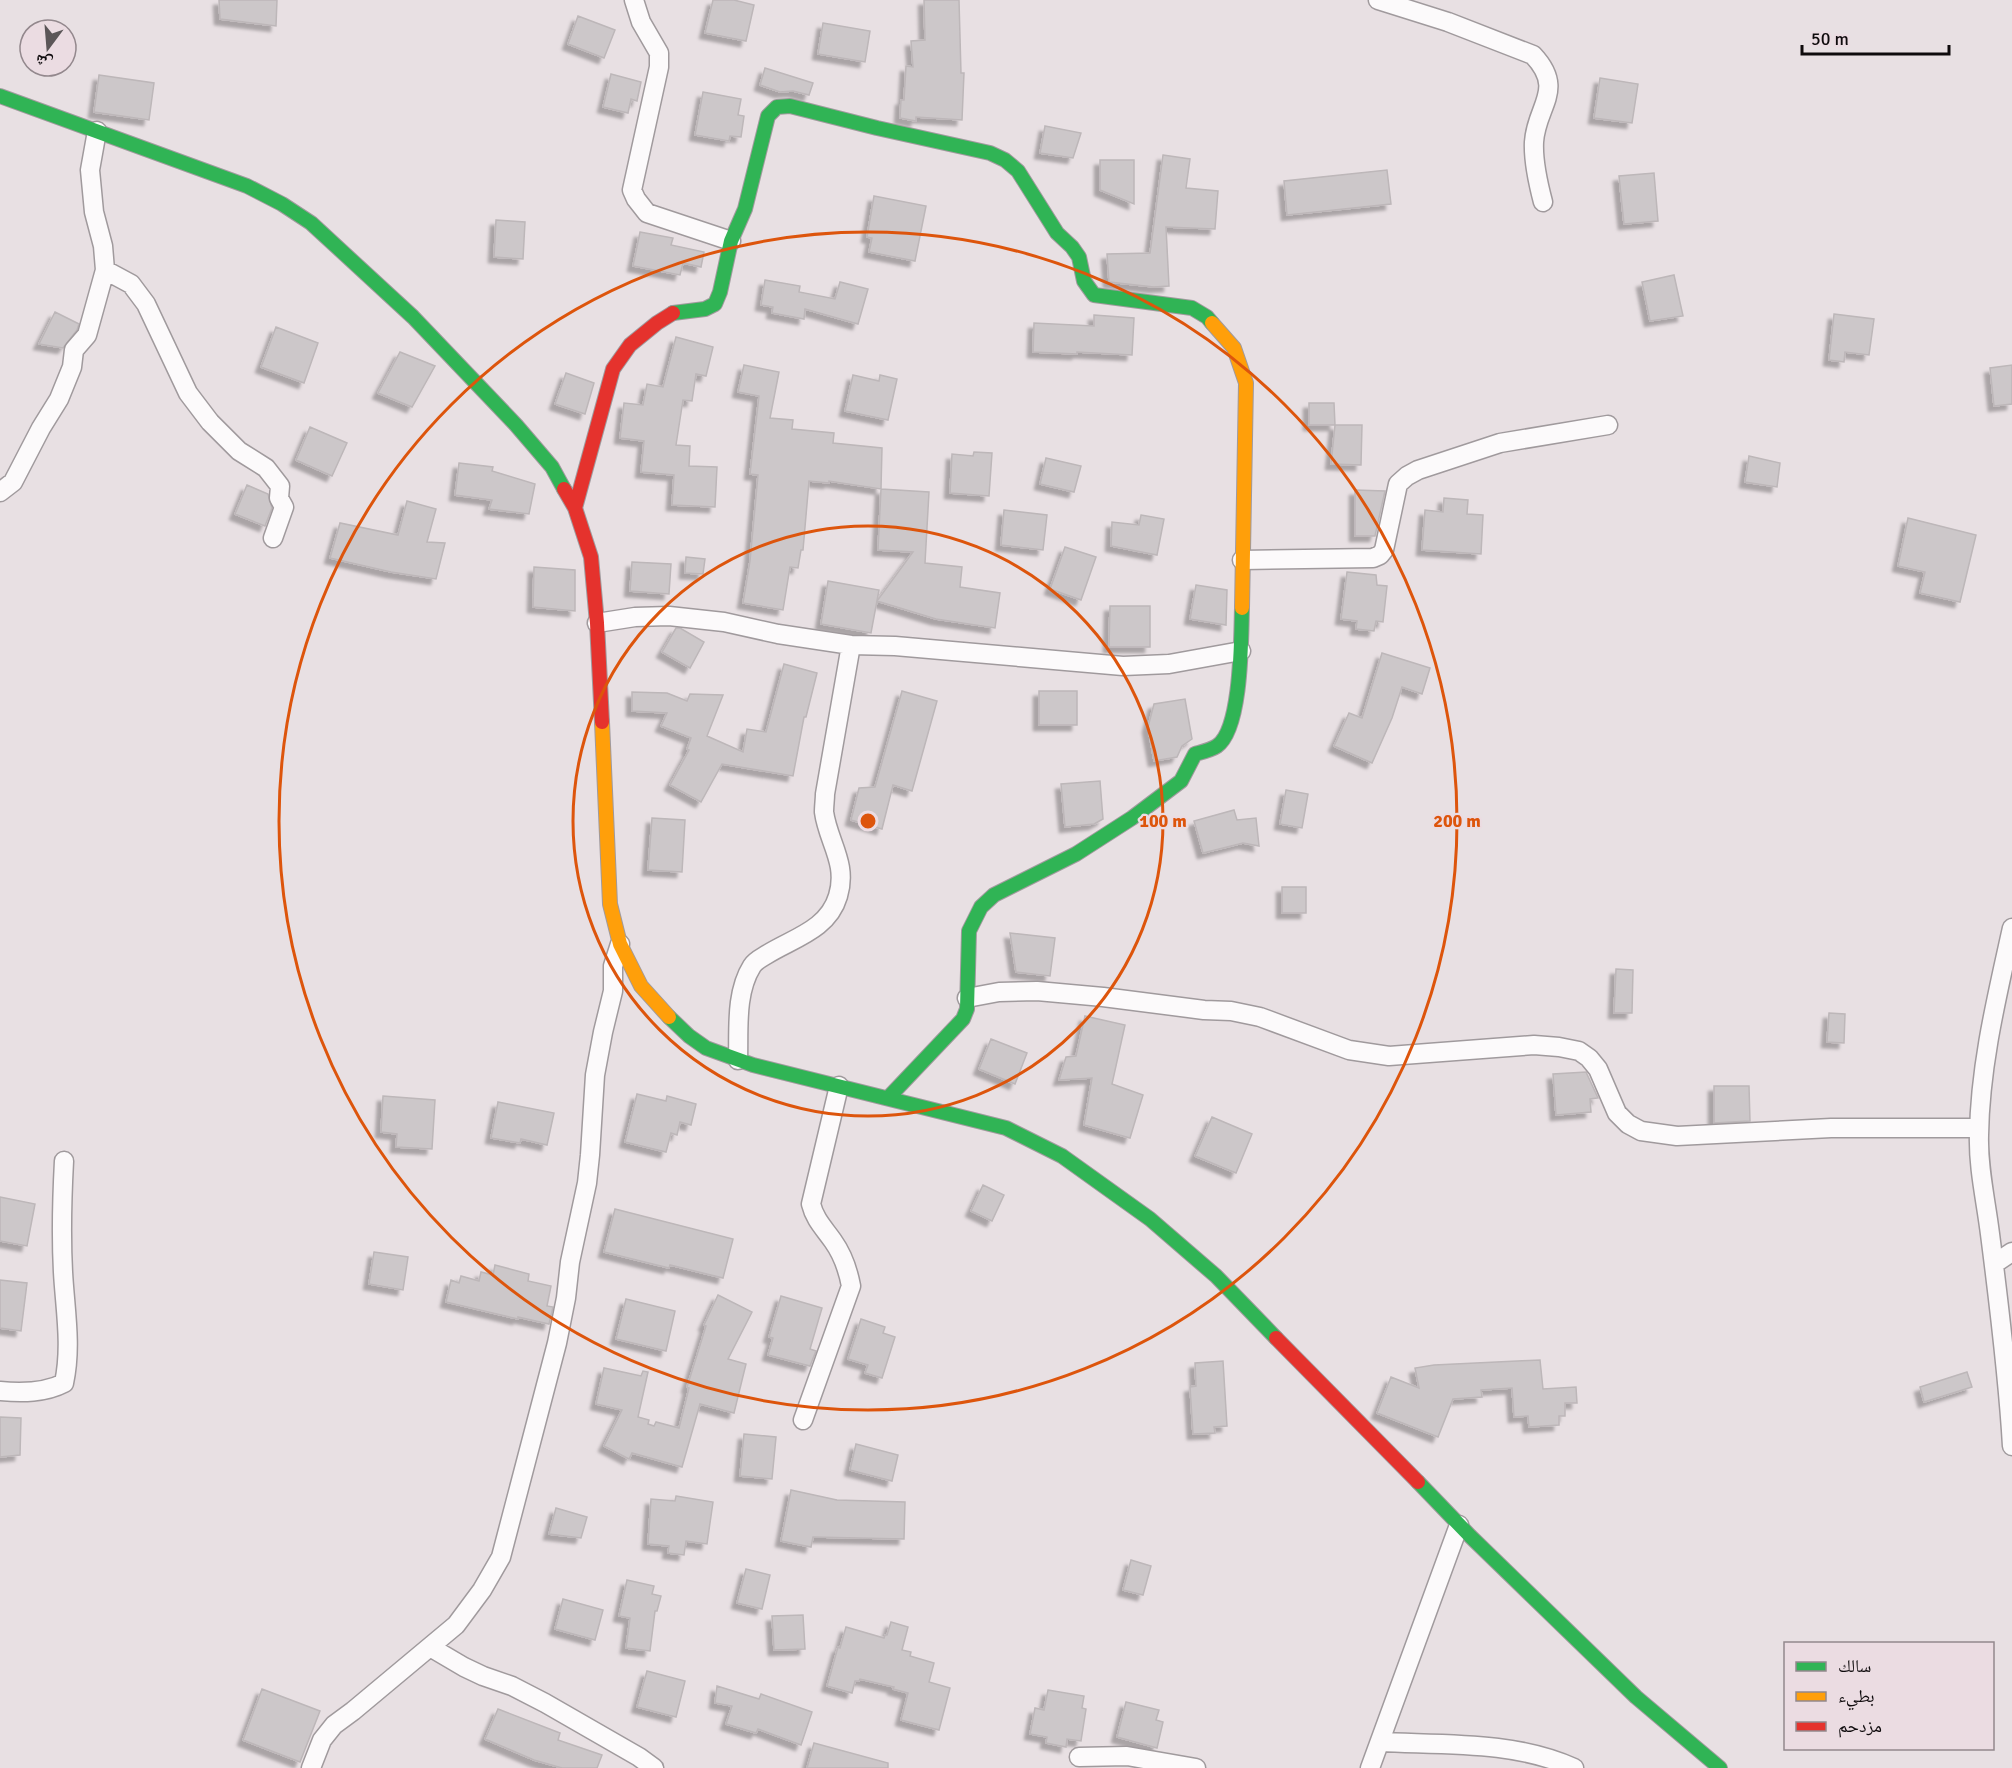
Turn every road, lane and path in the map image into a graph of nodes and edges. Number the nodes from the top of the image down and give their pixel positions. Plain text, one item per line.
1 (634, 0) edge
2 (1378, 0) edge
3 (0, 96) edge
4 (97, 132) junction
5 (1543, 202) dead end
6 (731, 241) junction
7 (105, 270) junction
8 (1608, 425) dead end
9 (0, 492) edge
10 (574, 508) junction
11 (273, 538) dead end
12 (1242, 560) junction
13 (597, 623) junction
14 (851, 645) junction
15 (1240, 651) junction
16 (2012, 928) edge
17 (620, 944) junction
18 (968, 998) junction
19 (738, 1060) junction
20 (838, 1086) junction
21 (888, 1098) junction
22 (1979, 1128) junction
23 (64, 1161) dead end
24 (2012, 1252) edge
25 (1994, 1264) junction
26 (0, 1391) edge
27 (803, 1420) dead end
28 (2012, 1446) edge
29 (1459, 1525) junction
30 (430, 1647) junction
31 (1380, 1742) junction
32 (1079, 1757) dead end
33 (310, 1768) edge
34 (654, 1768) edge
35 (1196, 1768) edge
36 (1370, 1768) edge
37 (1575, 1768) edge
38 (1720, 1768) edge

1 - 6 street
2 - 5 street
3 - 4 street
4 - 7 street
4 - 10 street
6 - 10 street
6 - 12 street
7 - 9 street
7 - 11 street
8 - 12 street
10 - 13 street
12 - 15 street
13 - 14 street
13 - 17 street
14 - 15 street
14 - 19 street
15 - 18 street
16 - 22 street
17 - 19 street
17 - 30 street
18 - 21 street
18 - 22 street
19 - 20 street
20 - 21 street
20 - 27 street
21 - 29 street
22 - 25 street
23 - 26 street
24 - 25 street
25 - 28 street
29 - 31 street
29 - 38 street
30 - 33 street
30 - 34 street
31 - 36 street
31 - 37 street
32 - 35 street

